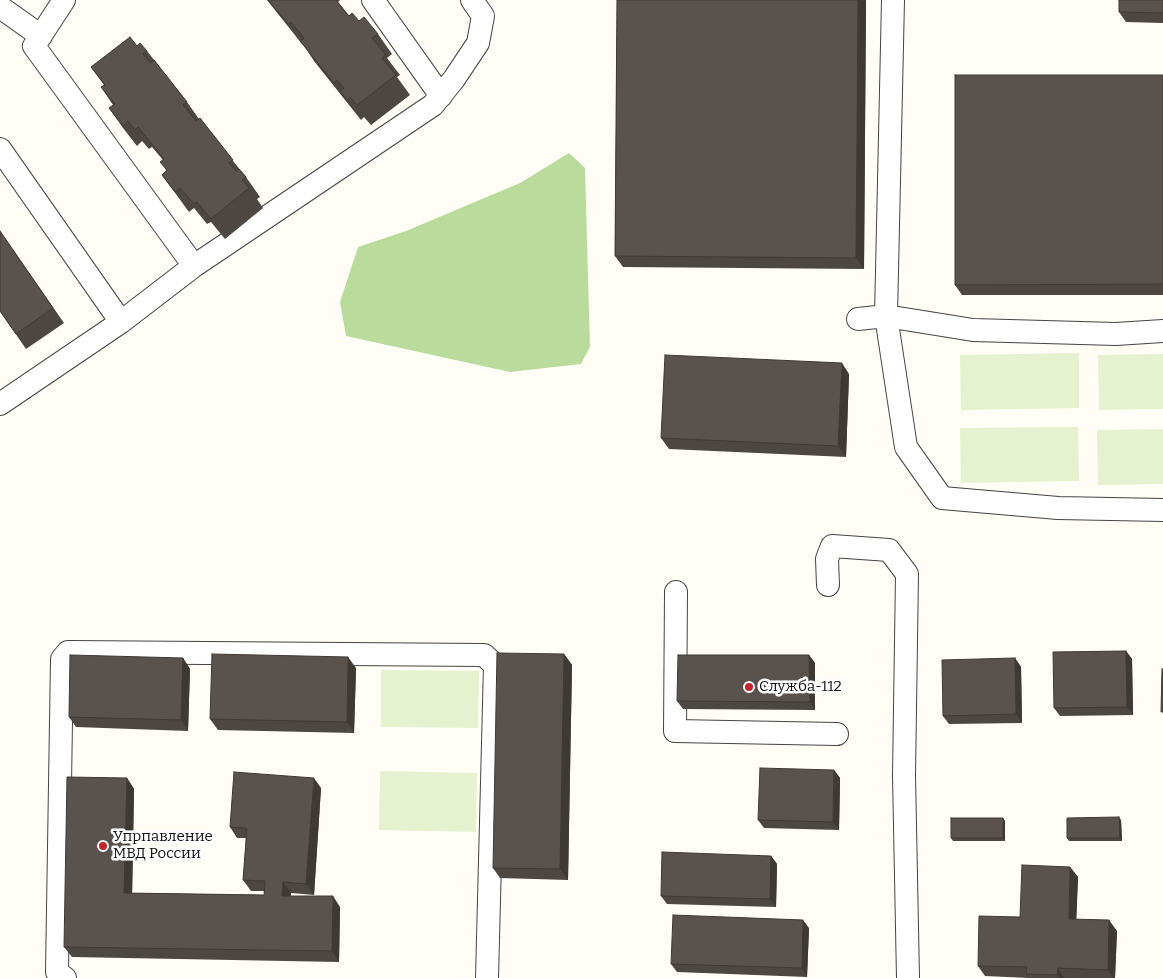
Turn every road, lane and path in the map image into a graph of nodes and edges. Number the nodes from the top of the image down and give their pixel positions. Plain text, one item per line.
1 (64, 0) edge
2 (373, 0) edge
3 (472, 0) edge
4 (893, 0) edge
5 (0, 7) edge
6 (41, 36) junction
7 (441, 96) junction
8 (0, 149) edge
9 (194, 266) junction
10 (886, 316) junction
11 (858, 319) dead end
12 (121, 322) junction
13 (1163, 331) edge
14 (0, 404) edge
15 (1163, 510) edge
16 (828, 586) dead end
17 (676, 592) dead end
18 (837, 734) dead end
19 (65, 978) edge
20 (487, 978) edge
21 (908, 978) edge

1 - 6 street
2 - 7 street
3 - 7 street
4 - 10 street
5 - 6 street
6 - 9 street
7 - 9 street
8 - 12 street
9 - 12 street
10 - 11 street
10 - 13 street
10 - 15 street
12 - 14 street
16 - 21 street
17 - 18 street
19 - 20 street

